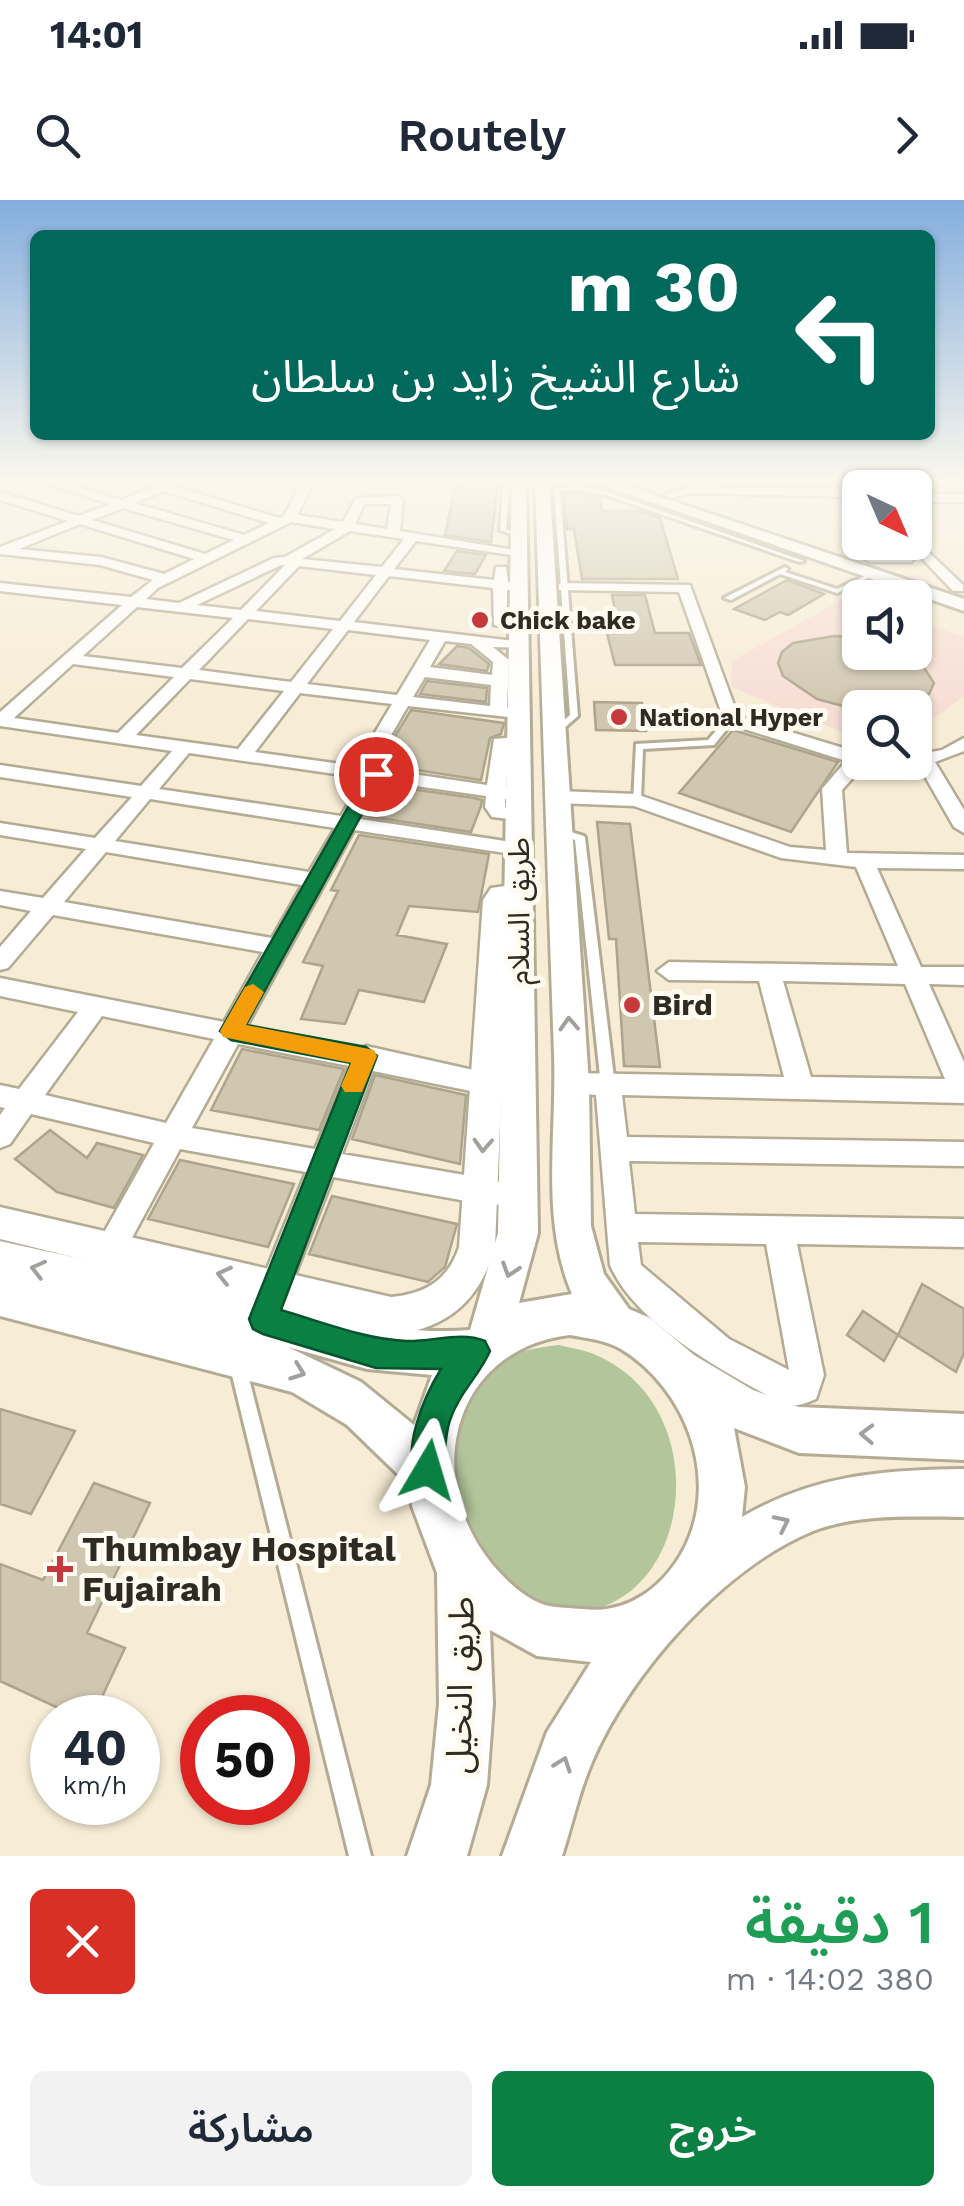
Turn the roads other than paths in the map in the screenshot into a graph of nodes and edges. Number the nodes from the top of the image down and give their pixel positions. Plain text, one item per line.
1 (45, 555) edge
2 (106, 555) edge
3 (194, 555) edge
4 (214, 555) edge
5 (302, 555) edge
6 (399, 555) edge
7 (493, 555) edge
8 (519, 555) edge
9 (546, 555) edge
10 (800, 555) edge
11 (845, 555) edge
12 (808, 558) junction
13 (206, 559) junction
14 (94, 560) junction
15 (901, 560) edge
16 (929, 560) edge
17 (292, 562) junction
18 (872, 566) junction
19 (779, 572) junction
20 (384, 575) junction
21 (165, 579) junction
22 (892, 580) edge
23 (510, 586) junction
24 (0, 587) edge
25 (556, 587) junction
26 (932, 594) edge
27 (962, 594) edge
28 (728, 598) dead end
29 (134, 600) junction
30 (181, 607) junction
31 (241, 614) junction
32 (344, 626) junction
33 (440, 636) junction
34 (511, 655) junction
35 (69, 659) junction
36 (419, 672) junction
37 (184, 673) junction
38 (296, 690) junction
39 (400, 704) junction
40 (731, 719) junction
41 (0, 721) edge
42 (512, 723) junction
43 (123, 738) junction
44 (964, 743) edge
45 (185, 747) junction
46 (842, 754) edge
47 (243, 756) junction
48 (932, 757) edge
49 (0, 771) edge
50 (368, 773) junction
51 (842, 778) edge
52 (932, 778) edge
53 (146, 792) junction
54 (558, 797) junction
55 (636, 800) junction
56 (511, 801) junction
57 (348, 823) junction
58 (964, 827) edge
59 (0, 830) edge
60 (100, 846) junction
61 (519, 849) junction
62 (837, 858) junction
63 (864, 861) junction
64 (964, 862) edge
65 (316, 880) junction
66 (519, 892) joint
67 (0, 898) edge
68 (48, 906) junction
69 (278, 947) junction
70 (0, 962) edge
71 (669, 971) dead end
72 (768, 972) junction
73 (916, 975) junction
74 (964, 976) edge
75 (0, 987) edge
76 (97, 1005) junction
77 (231, 1031) junction
78 (366, 1056) junction
79 (590, 1085) junction
80 (502, 1086) junction
81 (800, 1086) junction
82 (964, 1091) edge
83 (12, 1099) edge
84 (0, 1136) edge
85 (172, 1136) junction
86 (613, 1149) junction
87 (964, 1154) edge
88 (322, 1160) junction
89 (499, 1194) junction
90 (0, 1223) edge
91 (621, 1228) junction
92 (779, 1232) junction
93 (964, 1233) edge
94 (0, 1260) edge
95 (101, 1266) junction
96 (0, 1296) edge
97 (269, 1303) junction
98 (614, 1323) junction
99 (482, 1346) junction
100 (234, 1354) junction
101 (679, 1369) junction
102 (964, 1437) edge
103 (428, 1470) junction
104 (964, 1492) edge
105 (462, 1572) junction
106 (700, 1574) junction
107 (657, 1618) junction
108 (360, 1856) edge
109 (437, 1856) edge
110 (532, 1856) edge

1 - 14 street
2 - 14 street
3 - 13 street
4 - 13 street
5 - 17 street
6 - 20 street
7 - 23 street
8 - 23 main road, طريق السلام
9 - 25 main road, طريق السلام
10 - 12 main road
11 - 18 main road
12 - 18 main road
12 - 19 lane
13 - 21 street
14 - 21 street
15 - 18 street
16 - 27 street
17 - 20 street
17 - 30 street
17 - 31 street
18 - 19 lane
18 - 22 main road
18 - 27 main road
19 - 28 lane
20 - 23 street
20 - 32 street
21 - 29 street
23 - 34 main road, طريق السلام
24 - 29 street
25 - 40 street
25 - 54 main road, طريق السلام
26 - 27 main road
29 - 30 street
29 - 35 street
30 - 31 street
31 - 32 street
31 - 37 street
32 - 33 street
32 - 38 street
33 - 34 street
33 - 36 street
34 - 36 street
34 - 42 main road, طريق السلام
35 - 37 street
35 - 41 street
36 - 39 street
37 - 38 street
37 - 43 street
38 - 39 street
38 - 47 street
39 - 42 street
39 - 50 street
40 - 46 street
40 - 55 lane
41 - 43 street
42 - 56 main road, طريق السلام
43 - 45 street
44 - 48 street
45 - 47 street
45 - 53 street
47 - 50 street
49 - 53 street
50 - 56 street
50 - 57 street
51 - 62 street
52 - 58 street
53 - 57 street
53 - 60 street
54 - 55 street
54 - 79 main road, طريق السلام
55 - 62 street
56 - 61 main road, طريق السلام
57 - 61 street
57 - 65 street
59 - 60 street
60 - 65 street
60 - 68 street
61 - 66 main road, طريق السلام
62 - 63 street
63 - 64 street
63 - 73 street
65 - 69 street
66 - 80 street
67 - 68 street
68 - 69 street
68 - 70 street
69 - 77 street
71 - 72 street
72 - 73 street
72 - 81 street
73 - 74 street
73 - 82 street
75 - 76 street
76 - 77 street
76 - 83 street
77 - 78 street
77 - 85 street
78 - 80 street
78 - 88 street
79 - 81 street
79 - 86 street
79 - 98 main road, طريق السلام
80 -> 89 street
81 - 82 street
83 - 84 street
83 - 85 street
85 - 88 street
85 - 95 street
86 - 87 street
86 - 91 street
88 - 89 street
88 - 97 street
89 - 97 street
89 -> 99 main road
90 - 95 street
91 - 92 street
91 - 92 street
92 - 93 street
95 -> 94 main road
97 -> 95 main road
96 - 100 main road
97 - 99 main road
98 - 99 main road
98 - 101 main road
99 - 103 main road
100 -> 103 main road
100 - 108 lane
102 -> 101 main road
101 - 106 main road
103 - 105 main road
106 -> 104 main road
105 - 107 main road
105 - 109 main road, طريق النخيل
106 - 107 main road
110 -> 107 main road

